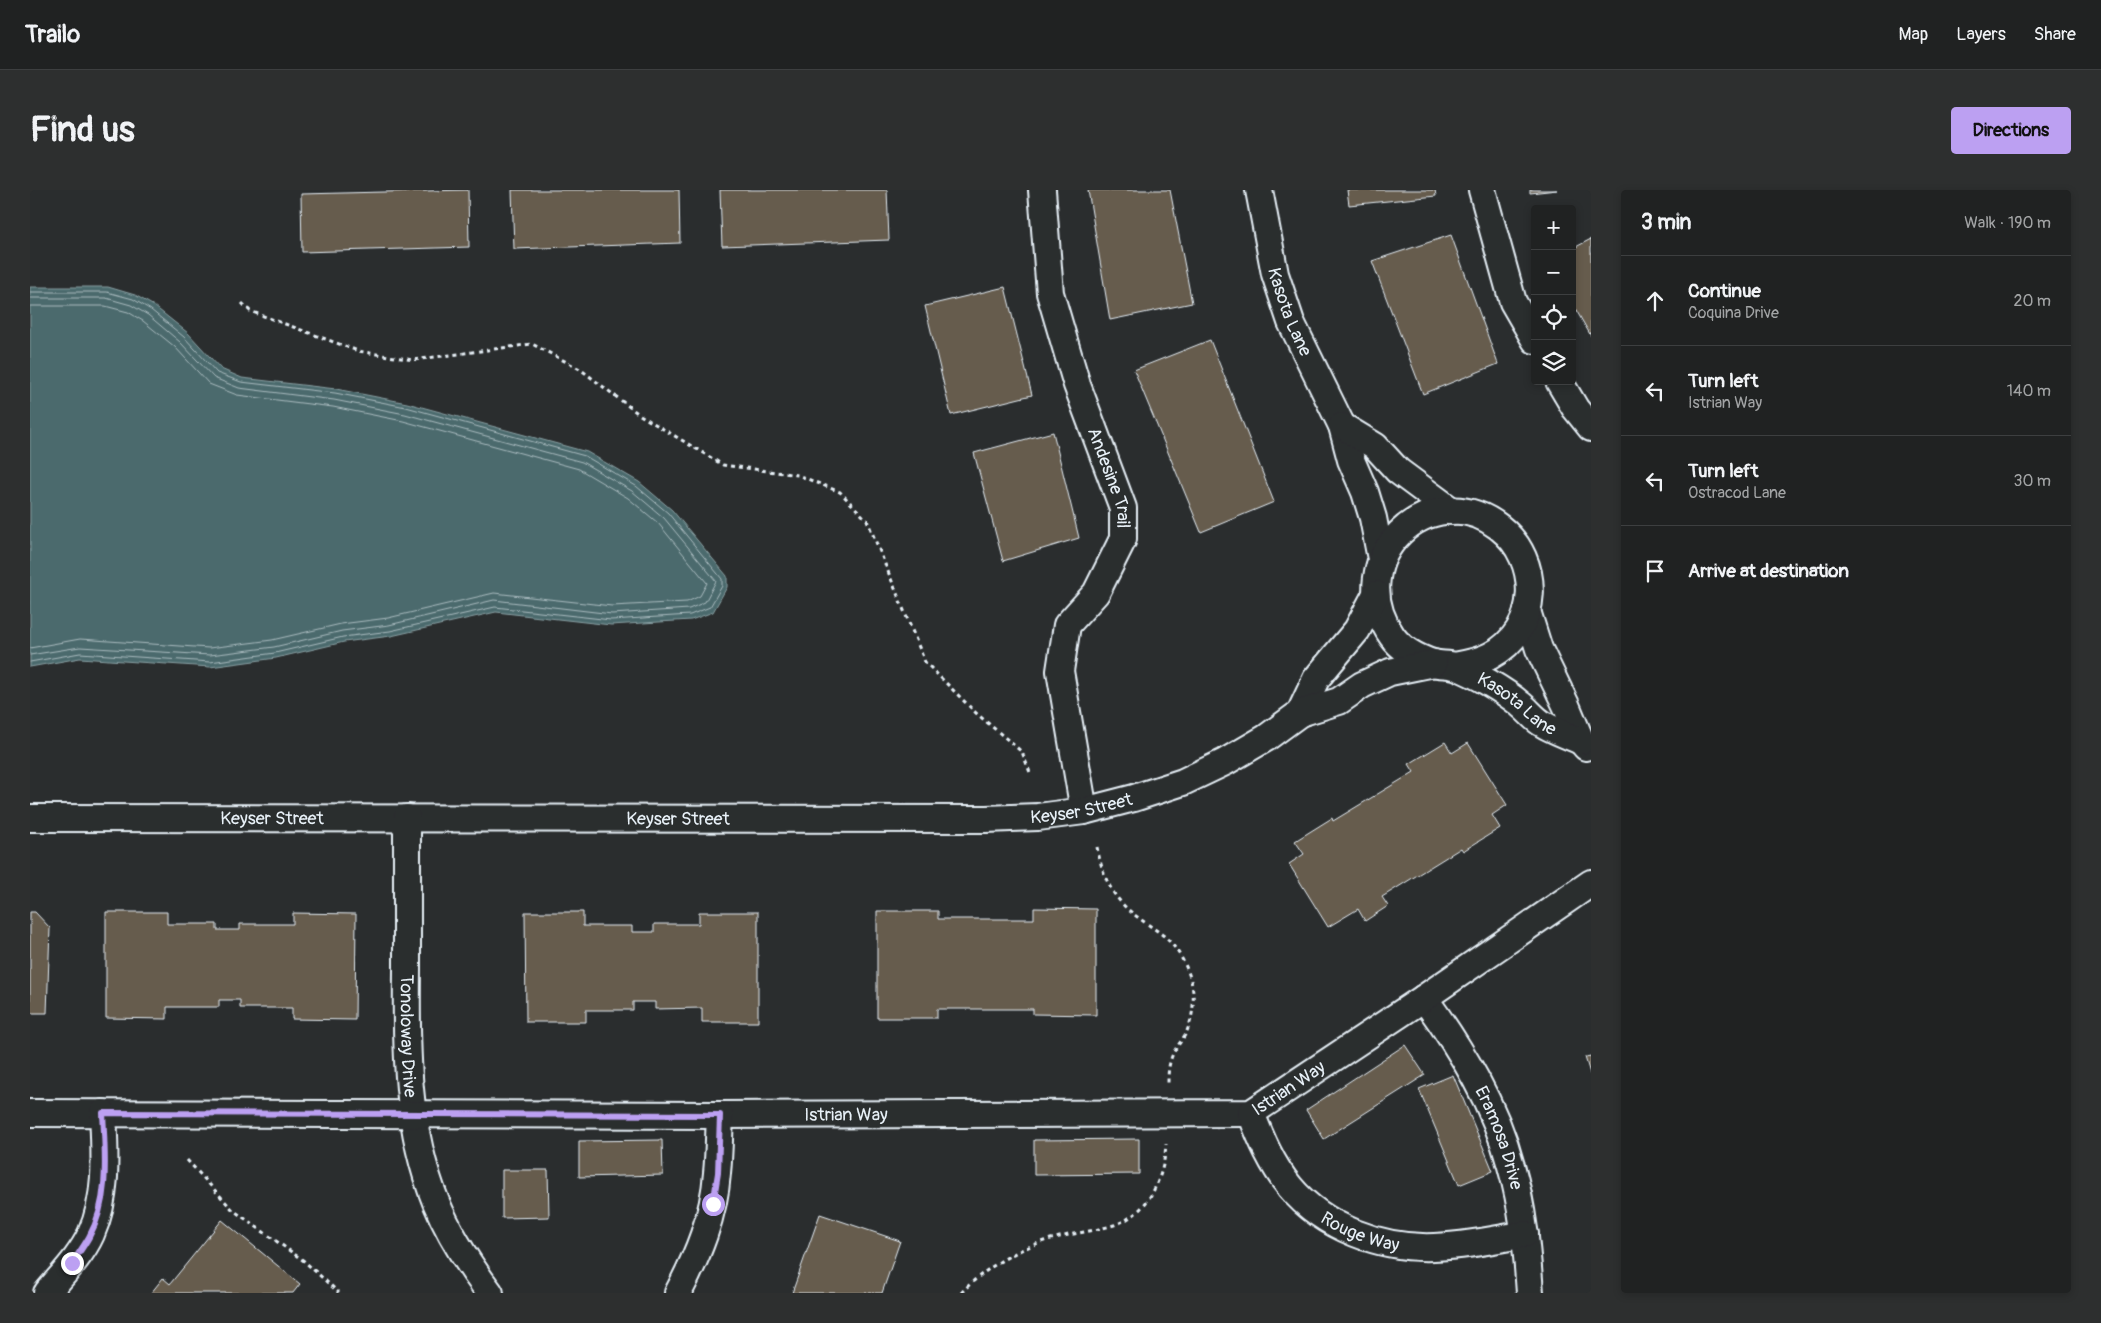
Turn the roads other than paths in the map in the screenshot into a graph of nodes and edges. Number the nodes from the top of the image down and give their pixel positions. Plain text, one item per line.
1 (1042, 190) edge
2 (1259, 190) edge
3 (1482, 190) edge
4 (1531, 333) edge
5 (1561, 385) edge
6 (1342, 426) junction
7 (1591, 428) edge
8 (1452, 511) junction
9 (1381, 559) junction
10 (1376, 594) junction
11 (1528, 611) junction
12 (1444, 664) junction
13 (1300, 713) junction
14 (1586, 747) edge
15 (1084, 811) junction
16 (30, 818) edge
17 (407, 818) junction
18 (1591, 883) edge
19 (1424, 998) junction
20 (30, 1113) edge
21 (103, 1113) junction
22 (413, 1113) junction
23 (1251, 1113) junction
24 (720, 1115) junction
25 (1525, 1234) junction
26 (48, 1293) edge
27 (490, 1293) edge
28 (678, 1293) edge
29 (1530, 1293) edge

1 - 15 street, Andesine Trail
2 - 6 street, Kasota Lane
3 - 4 street
5 - 7 street
6 - 8 street, Kasota Lane
6 - 9 street, Kasota Lane
8 - 9 street, Kasota Lane
8 - 11 street, Kasota Lane
9 - 10 street, Kasota Lane
10 - 12 street, Kasota Lane
10 - 13 street, Keyser Street
11 - 12 street, Kasota Lane
11 - 14 street, Kasota Lane
12 - 13 street, Keyser Street
12 - 14 street, Kasota Lane
13 - 15 street, Keyser Street
15 - 17 street, Keyser Street
16 - 17 street, Keyser Street
17 - 22 street, Tonoloway Drive
18 - 19 street, Istrian Way
19 - 23 street, Istrian Way
19 - 25 street, Eramosa Drive
20 - 21 street, Istrian Way
21 - 22 street, Istrian Way
21 - 26 street
22 - 24 street, Istrian Way
22 - 27 street, Tonoloway Drive
23 - 24 street, Istrian Way
23 - 25 street, Rouge Way
24 - 28 street
25 - 29 street, Eramosa Drive

